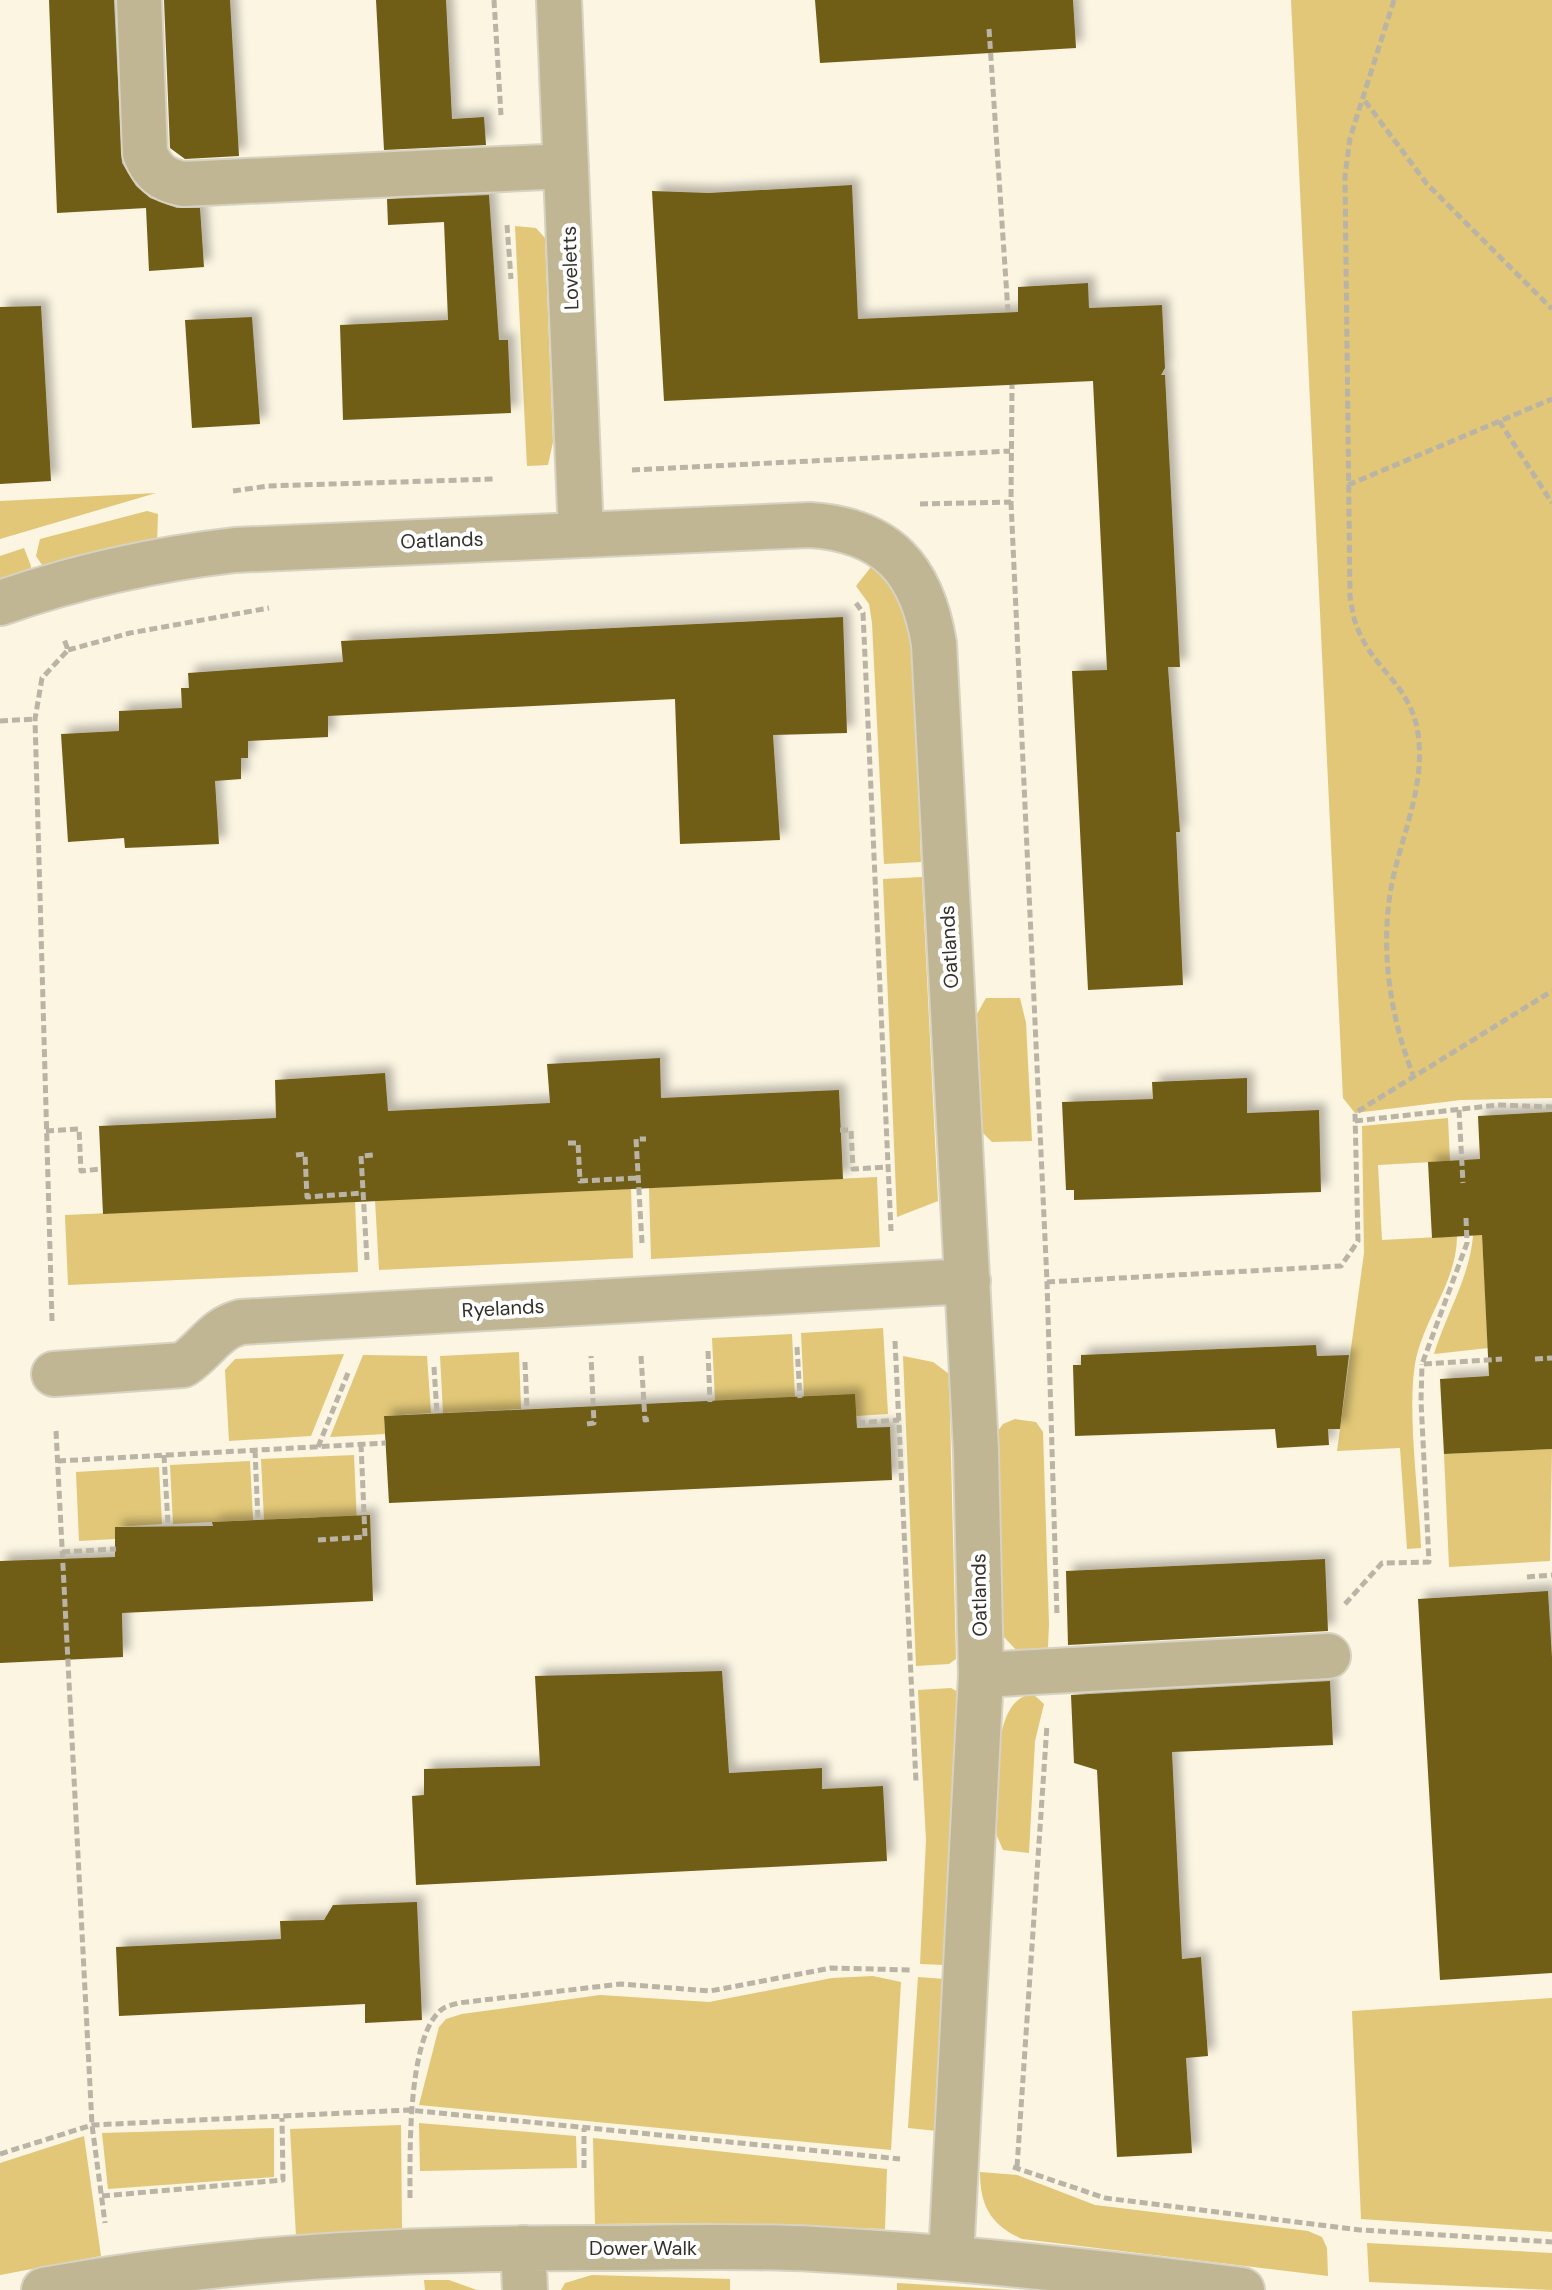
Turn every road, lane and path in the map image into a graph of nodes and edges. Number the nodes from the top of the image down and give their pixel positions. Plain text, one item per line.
1 (139, 0) edge
2 (494, 0) edge
3 (559, 0) edge
4 (1394, 0) edge
5 (989, 29) dead end
6 (1365, 100) junction
7 (566, 166) junction
8 (504, 170) junction
9 (511, 293) dead end
10 (1552, 309) edge
11 (1008, 312) dead end
12 (1012, 385) dead end
13 (1552, 399) edge
14 (1499, 421) junction
15 (1348, 485) junction
16 (1011, 502) junction
17 (1552, 503) edge
18 (581, 535) junction
19 (868, 537) junction
20 (0, 603) edge
21 (280, 607) dead end
22 (68, 650) dead end
23 (35, 719) dead end
24 (0, 721) edge
25 (1552, 991) edge
26 (1413, 1075) junction
27 (1552, 1107) edge
28 (1459, 1110) junction
29 (1355, 1121) junction
30 (840, 1130) dead end
31 (46, 1131) dead end
32 (646, 1139) dead end
33 (568, 1143) dead end
34 (296, 1155) dead end
35 (889, 1167) junction
36 (101, 1169) dead end
37 (638, 1178) junction
38 (1463, 1183) dead end
39 (363, 1193) dead end
40 (1466, 1218) dead end
41 (968, 1281) junction
42 (1047, 1282) junction
43 (894, 1288) junction
44 (642, 1301) junction
45 (588, 1304) junction
46 (1552, 1358) edge
47 (1502, 1359) dead end
48 (1535, 1359) dead end
49 (1422, 1364) junction
50 (54, 1374) dead end
51 (651, 1419) dead end
52 (899, 1420) junction
53 (857, 1423) dead end
54 (587, 1424) dead end
55 (386, 1443) dead end
56 (361, 1444) junction
57 (255, 1450) junction
58 (164, 1455) junction
59 (58, 1461) dead end
60 (258, 1520) dead end
61 (168, 1524) dead end
62 (318, 1540) dead end
63 (116, 1549) dead end
64 (62, 1552) dead end
65 (1552, 1575) edge
66 (1527, 1577) dead end
67 (1328, 1656) joint
68 (1053, 1670) junction
69 (981, 1675) junction
70 (916, 1793) dead end
71 (912, 1955) dead end
72 (911, 1970) junction
73 (968, 1972) junction
74 (910, 1985) dead end
75 (409, 2110) junction
76 (282, 2118) junction
77 (584, 2128) junction
78 (899, 2143) dead end
79 (0, 2154) edge
80 (898, 2159) junction
81 (958, 2164) junction
82 (1017, 2167) junction
83 (584, 2168) dead end
84 (102, 2196) dead end
85 (1552, 2242) edge
86 (892, 2254) junction
87 (951, 2258) junction
88 (524, 2269) edge
89 (44, 2290) edge
90 (1242, 2290) edge

1 - 8 street
2 - 8 path
3 - 7 street, Loveletts
4 - 6 path
5 - 11 path
6 - 10 path
6 - 15 path
7 - 8 street
7 - 18 street, Loveletts
8 - 9 path
12 - 16 path
13 - 14 path
14 - 15 path
14 - 17 path
15 - 26 path
16 - 19 path
16 - 42 path
18 - 19 street, Oatlands
18 - 20 street, Oatlands
19 - 35 path
19 - 41 street, Oatlands
21 - 22 path
23 - 24 path
25 - 26 path
26 - 29 path
27 - 28 path
28 - 29 path
28 - 38 path
29 - 42 path
30 - 35 path
31 - 36 path
32 - 37 path
33 - 37 path
34 - 39 path
35 - 43 path
37 - 44 path
40 - 49 path
41 - 43 street, Ryelands
41 - 69 street, Oatlands
42 - 68 path
43 - 44 street, Ryelands
43 - 52 path
44 - 45 street, Ryelands
44 - 51 path
45 - 50 street, Ryelands
45 - 54 path
46 - 48 path
47 - 49 path
49 - 67 path
52 - 53 path
52 - 70 path
55 - 56 path
56 - 57 path
56 - 62 path
57 - 58 path
57 - 60 path
58 - 59 path
58 - 61 path
63 - 64 path
65 - 66 path
67 - 68 street
68 - 69 street
68 - 82 path
69 - 73 street, Oatlands
71 - 72 path
72 - 73 path
72 - 74 path
72 - 75 path
73 - 81 street, Oatlands
75 - 76 path
75 - 77 path
76 - 79 path
76 - 84 path
77 - 80 path
77 - 83 path
78 - 80 path
80 - 81 path
80 - 86 path
81 - 82 path
81 - 87 street, Oatlands
82 - 85 path
86 - 87 street, Dower Walk
86 - 88 street, Dower Walk
87 - 90 street, Dower Walk
88 - 89 street, Dower Walk

